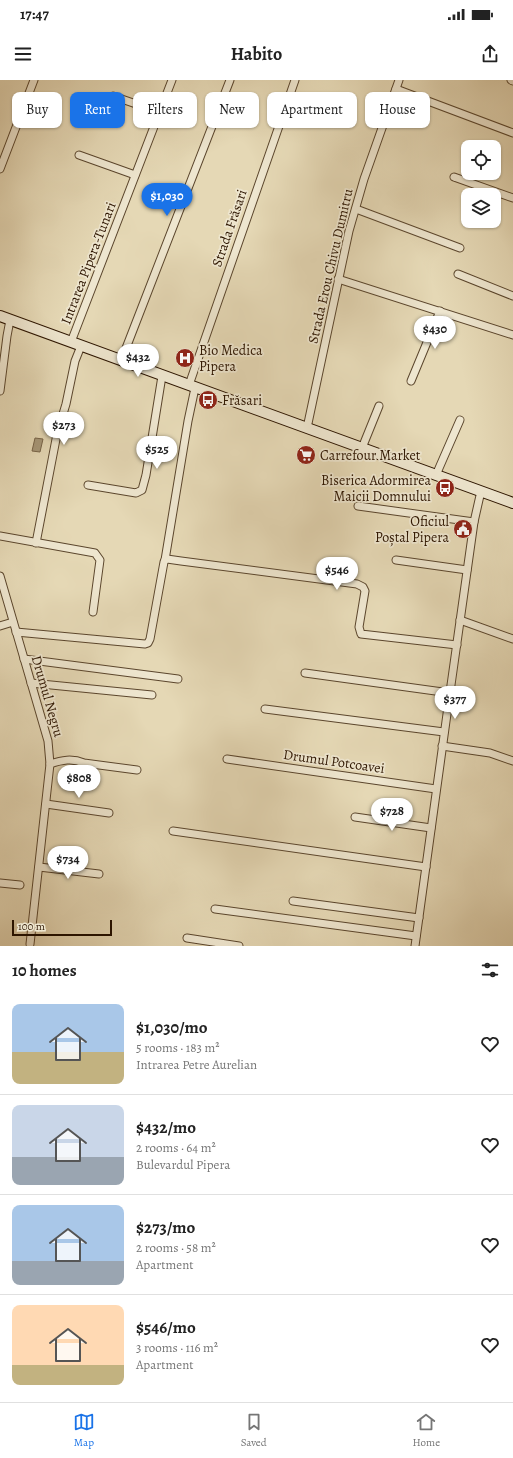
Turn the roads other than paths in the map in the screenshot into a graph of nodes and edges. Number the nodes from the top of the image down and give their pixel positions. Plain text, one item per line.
1 (26, 80) edge
2 (172, 80) edge
3 (230, 80) edge
4 (295, 80) edge
5 (398, 80) edge
6 (34, 81) edge
7 (396, 89) junction
8 (167, 92) edge
9 (153, 128) edge
10 (513, 133) edge
11 (79, 154) dead end
12 (0, 169) edge
13 (135, 175) junction
14 (454, 177) dead end
15 (513, 198) edge
16 (356, 208) junction
17 (460, 248) dead end
18 (458, 274) dead end
19 (338, 279) junction
20 (513, 296) edge
21 (440, 312) junction
22 (0, 316) edge
23 (10, 320) junction
24 (513, 335) edge
25 (76, 344) junction
26 (121, 361) junction
27 (162, 376) junction
28 (411, 381) dead end
29 (192, 386) junction
30 (0, 391) edge
31 (379, 406) dead end
32 (460, 420) dead end
33 (307, 428) junction
34 (362, 448) junction
35 (436, 475) junction
36 (88, 485) dead end
37 (481, 491) junction
38 (513, 501) edge
39 (358, 506) dead end
40 (474, 522) junction
41 (0, 536) edge
42 (36, 543) junction
43 (165, 560) junction
44 (396, 560) dead end
45 (467, 570) junction
46 (0, 576) edge
47 (93, 612) dead end
48 (460, 620) junction
49 (13, 622) junction
50 (0, 626) edge
51 (16, 632) junction
52 (513, 639) edge
53 (457, 645) junction
54 (24, 659) junction
55 (305, 673) dead end
56 (178, 679) dead end
57 (31, 682) junction
58 (450, 693) junction
59 (152, 695) dead end
60 (265, 709) dead end
61 (444, 732) junction
62 (442, 746) junction
63 (227, 760) dead end
64 (513, 761) edge
65 (50, 764) junction
66 (136, 770) dead end
67 (436, 789) junction
68 (46, 804) junction
69 (109, 813) dead end
70 (355, 817) dead end
71 (431, 828) junction
72 (173, 831) dead end
73 (39, 867) junction
74 (426, 867) junction
75 (99, 874) dead end
76 (0, 883) edge
77 (20, 885) dead end
78 (293, 901) dead end
79 (215, 909) dead end
80 (419, 918) junction
81 (416, 936) junction
82 (187, 938) dead end
83 (30, 944) dead end
84 (239, 946) edge
85 (415, 946) edge

1 - 6 street
2 - 8 street, Intrarea Pipera-Tunari
3 - 26 street
4 - 29 street, Strada Frăsari
5 - 7 street, Strada Erou Chivu Dumitru
6 - 12 street
7 - 10 street
7 - 16 street, Strada Erou Chivu Dumitru
9 - 13 street, Intrarea Pipera-Tunari
11 - 13 street
13 - 25 street, Intrarea Pipera-Tunari
14 - 15 street
16 - 17 street
16 - 19 street, Strada Erou Chivu Dumitru
18 - 20 street
19 - 21 street
19 - 33 street, Strada Erou Chivu Dumitru
21 - 24 street
21 - 28 street
22 - 23 main road
23 - 25 main road
23 - 30 street
25 - 26 main road
25 - 42 street, Intrarea Pipera-Tunari
26 - 27 main road
27 - 29 main road
27 - 36 street
29 - 33 main road
29 - 43 street, Strada Frăsari
31 - 34 street
32 - 35 street
33 - 34 main road
34 - 35 main road
35 - 37 main road
37 - 38 main road
37 - 40 street
39 - 40 street
40 - 45 street
41 - 42 street
42 - 47 street
43 - 51 street, Strada Frăsari
43 - 53 street
44 - 45 street
45 - 48 street
46 - 49 street, Drumul Negru
48 - 52 street
48 - 53 street
49 - 50 street
49 - 51 street, Drumul Negru
51 - 54 street, Drumul Negru
53 - 58 street
54 - 56 street
54 - 57 street, Drumul Negru
55 - 58 street
57 - 59 street
57 - 65 street, Drumul Negru
58 - 61 street
60 - 61 street
61 - 62 street
62 - 64 street
62 - 67 street
63 - 67 street, Drumul Potcoavei
65 - 66 street
65 - 68 street, Drumul Negru
67 - 71 street
68 - 69 street
68 - 73 street, Drumul Negru
70 - 71 street
71 - 74 street
72 - 74 street
73 - 75 street
73 - 83 street, Drumul Negru
74 - 80 street
76 - 77 street
78 - 80 street
79 - 81 street
80 - 81 street
81 - 85 street
82 - 84 street

